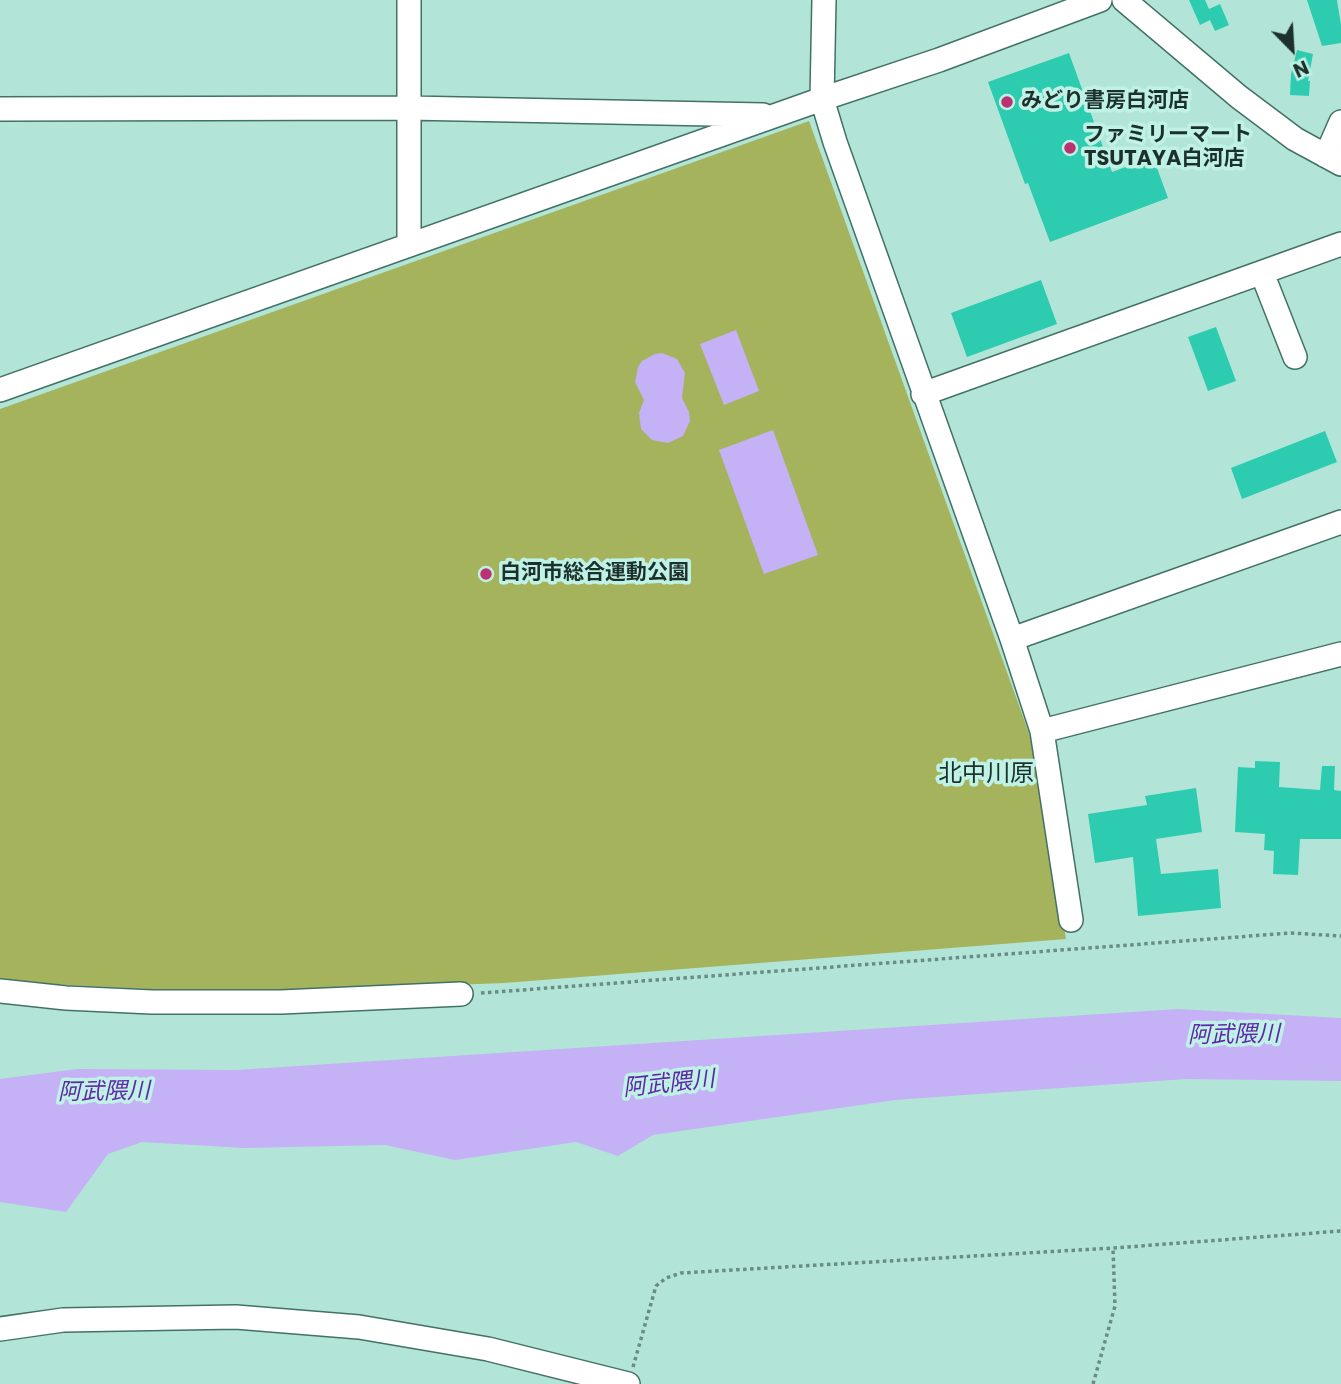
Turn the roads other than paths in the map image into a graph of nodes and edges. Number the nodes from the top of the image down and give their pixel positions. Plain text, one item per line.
1 (409, 0) edge
2 (824, 0) edge
3 (1100, 0) edge
4 (1124, 0) edge
5 (822, 99) junction
6 (409, 107) junction
7 (0, 109) edge
8 (777, 115) junction
9 (1341, 122) edge
10 (1333, 160) edge
11 (1341, 244) edge
12 (410, 245) junction
13 (1262, 273) junction
14 (1295, 357) dead end
15 (0, 390) edge
16 (923, 394) junction
17 (1341, 522) edge
18 (1012, 639) junction
19 (1341, 654) edge
20 (1042, 732) junction
21 (1071, 920) dead end
22 (0, 990) edge
23 (461, 994) road end
24 (0, 1329) edge
25 (628, 1384) edge

1 - 6 street
2 - 5 street
3 - 5 street
4 - 10 street
5 - 8 street
5 - 16 street
6 - 7 street
6 - 8 street
6 - 12 street
8 - 12 street
9 - 10 street
11 - 13 street
12 - 15 street
13 - 14 street
13 - 16 street
16 - 18 street
17 - 18 street
18 - 20 street
19 - 20 street
20 - 21 street
22 - 23 street
24 - 25 street

